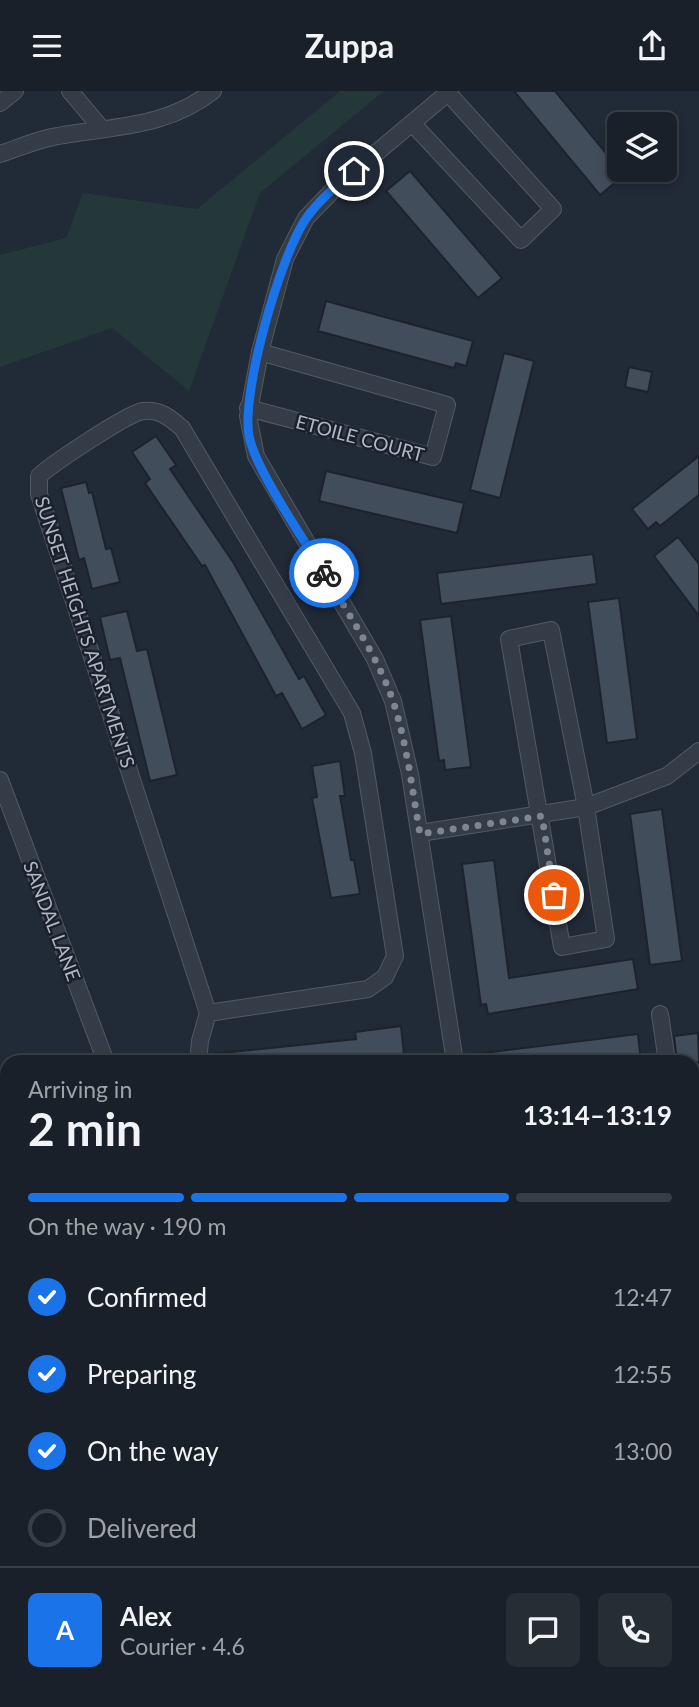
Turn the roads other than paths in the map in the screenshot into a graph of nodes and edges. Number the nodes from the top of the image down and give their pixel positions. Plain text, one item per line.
1 (15, 91) edge
2 (449, 92) edge
3 (76, 93) edge
4 (201, 94) edge
5 (0, 103) edge
6 (412, 123) junction
7 (102, 129) junction
8 (0, 154) edge
9 (260, 352) junction
10 (248, 408) junction
11 (699, 751) edge
12 (0, 780) edge
13 (586, 807) junction
14 (542, 816) junction
15 (420, 834) junction
16 (208, 1013) junction
17 (660, 1014) dead end
18 (103, 1055) edge
19 (199, 1055) edge
20 (454, 1055) edge
21 (666, 1055) edge

1 - 5 street
2 - 6 street
2 - 6 street
3 - 7 street
4 - 7 street
6 - 9 street
7 - 8 street
9 - 10 street
9 - 10 street, ETOILE COURT
10 - 15 street
11 - 13 street
12 - 18 street, SANDAL LANE
13 - 14 street
13 - 14 street
13 - 14 street
14 - 15 street
15 - 20 street
16 - 16 street, SUNSET HEIGHTS APARTMENTS
16 - 19 street
17 - 21 street

